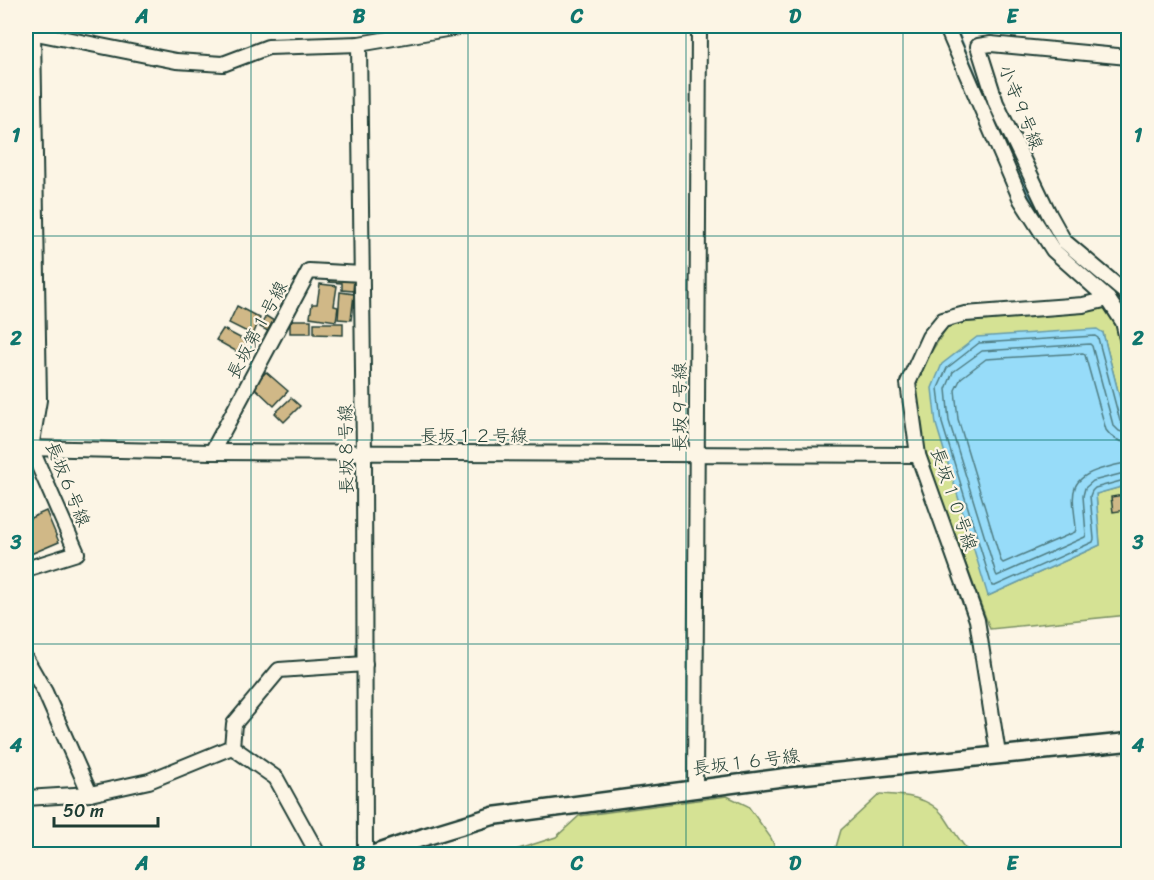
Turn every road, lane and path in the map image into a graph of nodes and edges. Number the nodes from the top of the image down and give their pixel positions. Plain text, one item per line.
1 (464, 26) edge
2 (699, 26) edge
3 (946, 26) edge
4 (29, 32) edge
5 (358, 44) junction
6 (967, 48) junction
7 (1128, 57) edge
8 (362, 274) junction
9 (1128, 295) edge
10 (1108, 299) junction
11 (1128, 343) edge
12 (28, 448) edge
13 (212, 452) junction
14 (364, 453) junction
15 (698, 455) junction
16 (918, 455) junction
17 (26, 569) edge
18 (26, 659) edge
19 (365, 664) junction
20 (1128, 742) edge
21 (232, 747) junction
22 (998, 754) junction
23 (695, 788) junction
24 (90, 794) junction
25 (26, 798) edge
26 (318, 855) edge
27 (365, 855) edge
28 (374, 855) edge

1 - 5 street
2 - 15 street, 長坂９号線
3 - 6 street
4 - 5 street
4 - 12 street, 長坂６号線
5 - 8 street, 長坂８号線
6 - 7 street, 小寺９号線
6 - 9 street, 小寺９号線
6 - 10 street
8 - 13 street, 長坂第１号線
8 - 14 street, 長坂８号線
10 - 11 street
10 - 16 street, 長坂１０号線
12 - 13 street, 長坂１２号線
12 - 17 street, 長坂６号線
13 - 14 street, 長坂１２号線
14 - 15 street, 長坂１２号線
14 - 19 street, 長坂８号線
15 - 16 street, 長坂１２号線
15 - 23 street, 長坂９号線
16 - 22 street, 長坂１０号線
18 - 24 street
19 - 21 street
19 - 27 street, 長坂８号線
20 - 22 street, 長坂１６号線
21 - 24 street
21 - 26 street
22 - 23 street, 長坂１６号線
23 - 28 street, 長坂１６号線
24 - 25 street

